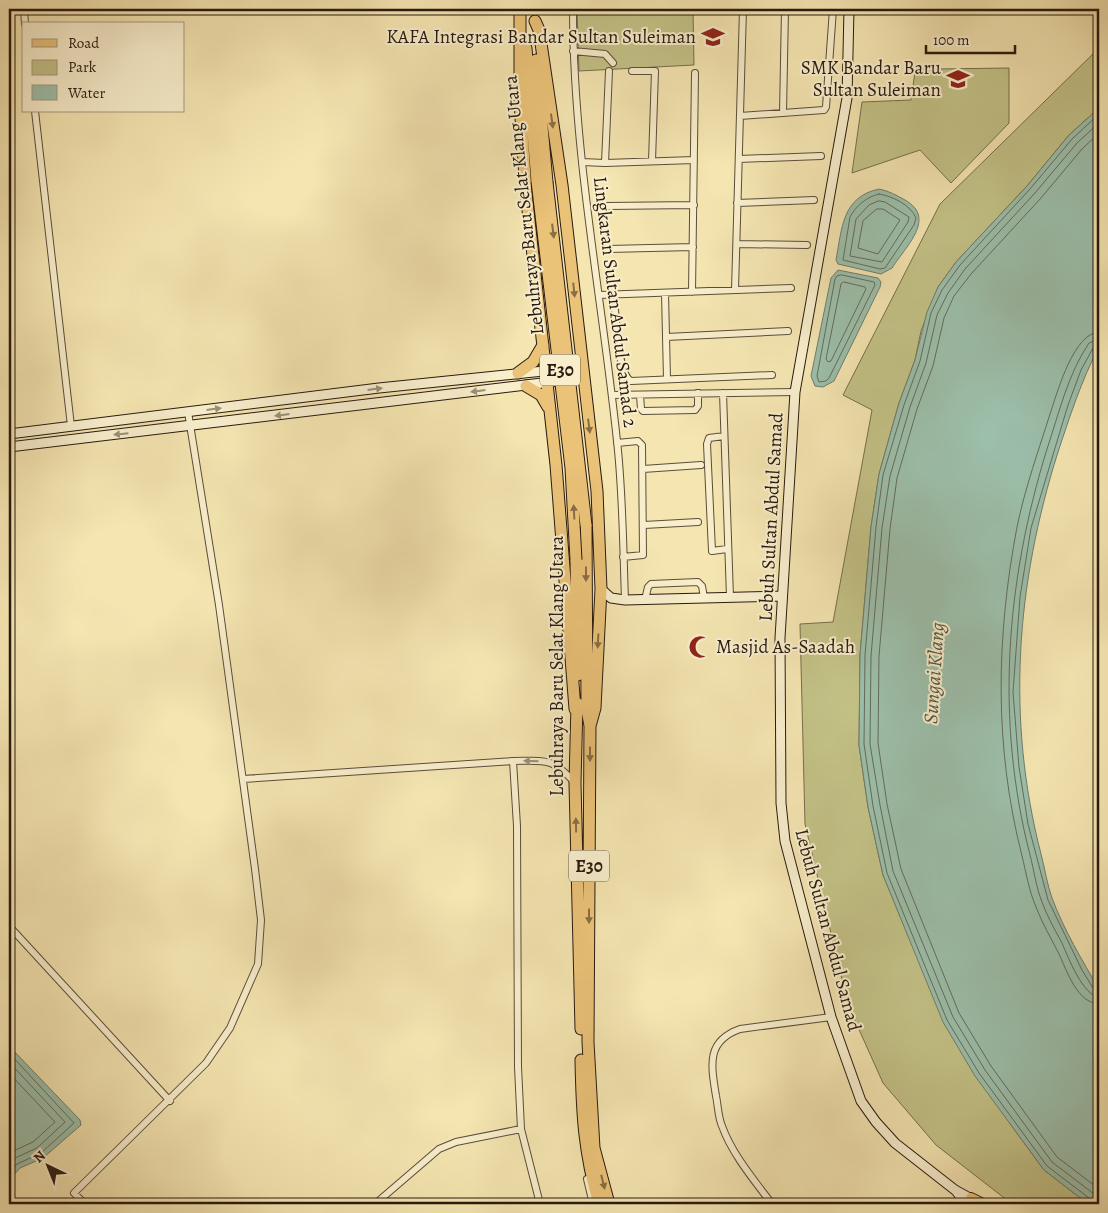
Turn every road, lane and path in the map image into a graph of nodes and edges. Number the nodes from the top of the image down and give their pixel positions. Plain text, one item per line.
1 (24, 9) edge
2 (534, 9) edge
3 (573, 9) edge
4 (743, 9) edge
5 (785, 9) edge
6 (833, 9) edge
7 (850, 9) edge
8 (520, 12) edge
9 (25, 22) edge
10 (535, 22) junction
11 (573, 51) junction
12 (613, 63) dead end
13 (609, 71) dead end
14 (632, 71) dead end
15 (695, 73) dead end
16 (35, 112) edge
17 (783, 114) junction
18 (740, 116) junction
19 (821, 156) dead end
20 (739, 159) junction
21 (694, 160) junction
22 (652, 161) junction
23 (582, 162) junction
24 (605, 163) junction
25 (542, 182) junction
26 (814, 200) dead end
27 (737, 203) junction
28 (694, 204) junction
29 (607, 206) dead end
30 (737, 244) junction
31 (807, 244) dead end
32 (693, 247) junction
33 (608, 249) dead end
34 (791, 288) dead end
35 (735, 290) junction
36 (692, 292) junction
37 (665, 293) junction
38 (599, 295) junction
39 (615, 310) dead end
40 (788, 331) dead end
41 (666, 337) junction
42 (542, 345) junction
43 (546, 370) junction
44 (518, 372) junction
45 (583, 372) junction
46 (772, 375) dead end
47 (667, 378) junction
48 (548, 383) junction
49 (526, 386) junction
50 (795, 392) junction
51 (698, 393) junction
52 (723, 393) junction
53 (612, 395) junction
54 (640, 395) junction
55 (308, 398) junction
56 (310, 411) junction
57 (188, 412) junction
58 (551, 413) junction
59 (71, 426) junction
60 (190, 426) junction
61 (9, 434) edge
62 (724, 436) junction
63 (617, 443) junction
64 (9, 447) edge
65 (701, 465) dead end
66 (643, 469) junction
67 (698, 522) dead end
68 (644, 525) junction
69 (728, 549) junction
70 (623, 557) junction
71 (601, 589) junction
72 (782, 596) junction
73 (730, 597) junction
74 (704, 598) junction
75 (625, 600) junction
76 (645, 600) junction
77 (599, 609) junction
78 (576, 708) junction
79 (590, 726) junction
80 (513, 760) junction
81 (243, 779) junction
82 (575, 783) junction
83 (9, 926) edge
84 (831, 1017) junction
85 (170, 1101) junction
86 (521, 1129) junction
87 (583, 1130) junction
88 (972, 1202) edge
89 (85, 1204) edge
90 (375, 1204) edge
91 (540, 1204) edge
92 (593, 1204) edge
93 (599, 1204) edge
94 (609, 1204) edge
95 (772, 1204) edge
96 (983, 1204) edge

1 - 9 street
2 - 10 highway, Lebuhraya Baru Selat Klang Utara / E30
3 - 11 street, Lingkaran Sultan Abdul Samad 2
4 - 18 street
5 - 17 street
6 - 17 street
7 - 50 street, Lebuh Sultan Abdul Samad
8 - 25 highway, Lebuhraya Baru Selat Klang Utara / E30
8 - 42 highway
10 - 25 highway, Lebuhraya Baru Selat Klang Utara / E30
10 -> 45 highway
11 - 12 street
11 - 23 street, Lingkaran Sultan Abdul Samad 2
13 - 24 street
14 - 22 street
15 - 21 street
16 - 59 street
17 - 18 street
18 - 20 street
19 - 20 street
20 - 27 street
21 - 22 street
21 - 28 street
22 - 24 street
23 - 24 street
23 - 38 street, Lingkaran Sultan Abdul Samad 2
78 -> 25 highway, Lebuhraya Baru Selat Klang Utara / E30, bridge
25 -> 79 highway, Lebuhraya Baru Selat Klang Utara / E30, bridge
26 - 27 street
27 - 30 street
28 - 29 street
28 - 32 street
30 - 31 street
30 - 35 street
32 - 33 street
32 - 36 street
34 - 35 street
35 - 36 street
36 - 37 street
37 - 38 street
37 - 41 street
38 - 53 street, Lingkaran Sultan Abdul Samad 2
39 - 47 street
40 - 41 street
41 - 47 street
42 - 43 highway
42 - 44 highway
43 - 44 street
43 - 45 street
43 - 48 highway
55 -> 44 street
45 - 48 street
45 -> 71 highway
46 - 47 street
48 - 49 street
48 - 58 highway
49 -> 56 street
49 - 58 highway
50 - 52 street
50 - 72 street, Lebuh Sultan Abdul Samad
51 - 52 street
51 - 54 street
51 - 54 street
52 - 62 street
53 - 54 street
53 - 63 street, Lingkaran Sultan Abdul Samad 2
55 - 56 street
57 -> 55 street
56 -> 60 street
57 - 59 street
57 - 60 street
58 - 78 highway
59 - 61 street
60 -> 64 street
60 - 81 street
62 - 69 street
62 - 69 street
63 - 66 street
63 - 70 street, Lingkaran Sultan Abdul Samad 2
65 - 66 street
66 - 68 street
67 - 68 street
68 - 70 street
69 - 73 street
70 - 75 street, Lingkaran Sultan Abdul Samad 2
71 - 75 street
71 - 77 highway
72 - 73 street
72 - 84 street, Lebuh Sultan Abdul Samad
73 - 74 street
74 - 76 street
74 - 76 street
75 - 76 street
75 - 77 street
77 -> 79 highway
78 - 82 highway, Lebuhraya Baru Selat Klang Utara / E30
79 -> 94 highway, Lebuhraya Baru Selat Klang Utara / E30
80 - 81 street
82 -> 80 street
80 - 86 street
81 - 85 street
87 -> 82 highway, Lebuhraya Baru Selat Klang Utara / E30
83 - 85 street
84 - 88 street, Lebuh Sultan Abdul Samad
84 - 95 street
85 - 89 street
86 - 90 street
86 - 91 street
87 - 92 street
87 - 93 highway, Lebuhraya Baru Selat Klang Utara / E30
88 - 96 main road

